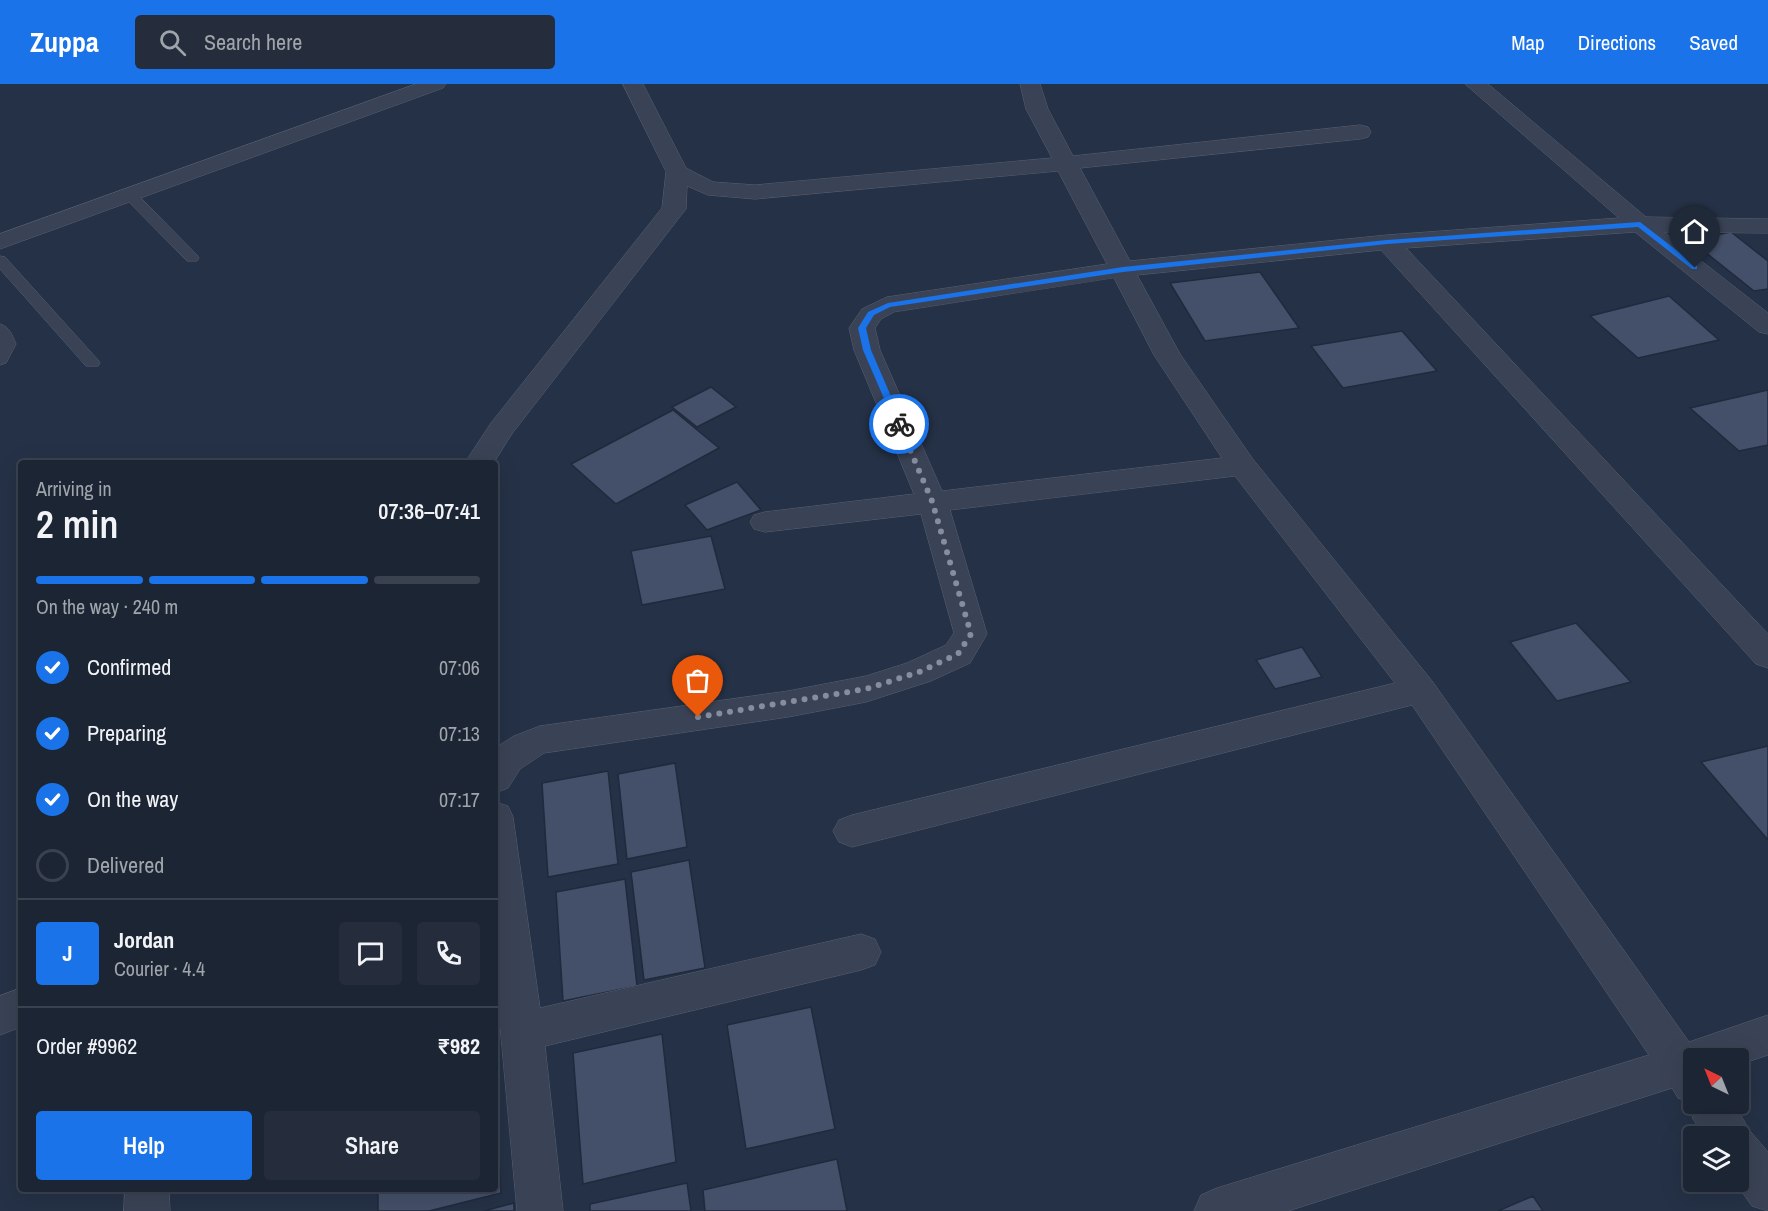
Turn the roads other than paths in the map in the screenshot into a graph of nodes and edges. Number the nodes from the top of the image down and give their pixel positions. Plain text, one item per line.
1 (436, 84) edge
2 (633, 84) edge
3 (1030, 84) edge
4 (1475, 84) edge
5 (1360, 132) dead end
6 (1067, 163) junction
7 (677, 172) junction
8 (131, 196) junction
9 (1640, 225) junction
10 (1768, 226) edge
11 (0, 242) edge
12 (1387, 242) junction
13 (192, 258) dead end
14 (0, 260) edge
15 (1123, 269) junction
16 (1768, 326) edge
17 (0, 329) edge
18 (0, 360) edge
19 (92, 363) dead end
20 (481, 460) edge
21 (1242, 465) junction
22 (932, 501) junction
23 (765, 522) dead end
24 (1768, 655) edge
25 (1420, 690) junction
26 (498, 773) edge
27 (852, 831) dead end
28 (498, 840) edge
29 (861, 952) dead end
30 (18, 1008) edge
31 (0, 1017) edge
32 (523, 1032) junction
33 (1768, 1035) edge
34 (1737, 1048) edge
35 (1683, 1056) edge
36 (1683, 1069) edge
37 (1749, 1163) edge
38 (1768, 1190) edge
39 (147, 1192) edge
40 (147, 1211) edge
41 (540, 1211) edge
42 (1217, 1211) edge

1 - 8 street
2 - 7 street
3 - 6 street
4 - 9 street
5 - 6 street
6 - 7 street
6 - 15 street
7 - 20 street
8 - 11 street
8 - 13 lane
9 - 10 street
9 - 12 street
9 - 16 street
12 - 15 street
12 - 24 street
14 - 19 lane
15 - 21 street
15 - 22 street
17 - 18 lane
21 - 22 street
21 - 25 street
22 - 23 street
22 - 26 street
25 - 27 street
25 - 35 street
28 - 32 street
29 - 32 street
30 - 31 street
32 - 41 street
33 - 34 street
36 - 42 street
37 - 38 street
39 - 40 street

